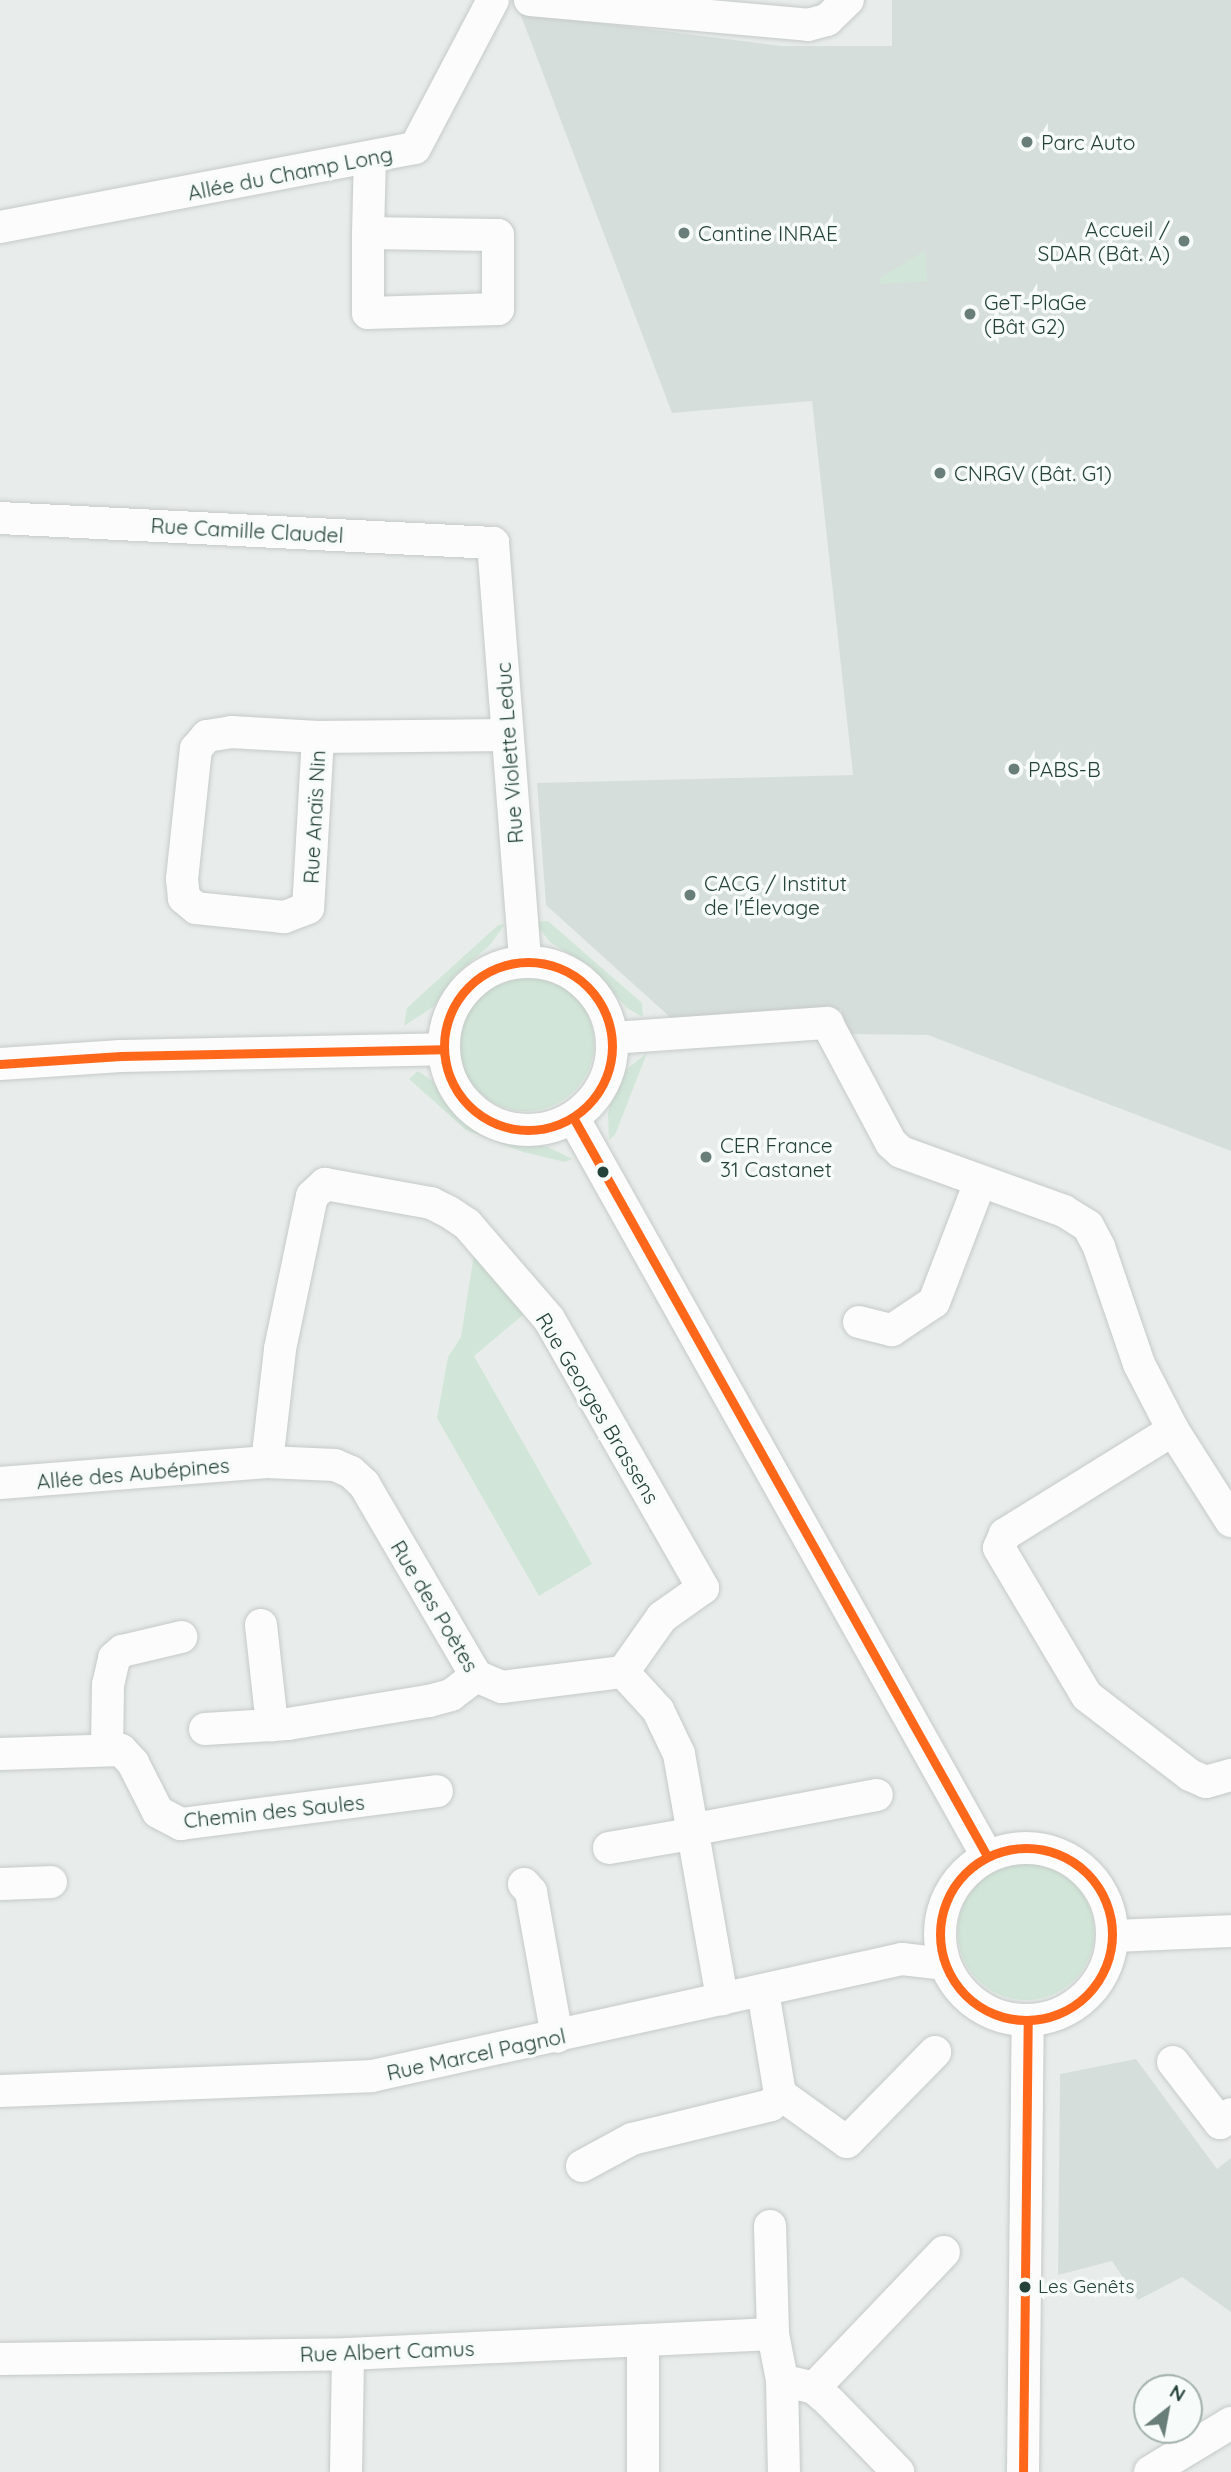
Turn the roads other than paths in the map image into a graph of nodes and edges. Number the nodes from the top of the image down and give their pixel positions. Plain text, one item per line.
1 (493, 0) edge
2 (530, 0) edge
3 (848, 0) edge
4 (571, 2) edge
5 (657, 6) edge
6 (370, 159) junction
7 (0, 227) edge
8 (369, 233) junction
9 (0, 518) edge
10 (493, 543) joint
11 (507, 735) junction
12 (318, 737) junction
13 (525, 962) junction
14 (612, 1038) junction
15 (443, 1049) junction
16 (0, 1064) edge
17 (574, 1119) junction
18 (980, 1182) junction
19 (859, 1322) dead end
20 (1173, 1430) junction
21 (267, 1462) junction
22 (0, 1483) edge
23 (1231, 1521) edge
24 (261, 1625) dead end
25 (181, 1637) dead end
26 (623, 1672) junction
27 (476, 1676) junction
28 (272, 1725) junction
29 (205, 1729) dead end
30 (107, 1749) junction
31 (0, 1754) edge
32 (1231, 1775) edge
33 (437, 1791) dead end
34 (877, 1795) dead end
35 (691, 1832) junction
36 (609, 1848) dead end
37 (987, 1856) junction
38 (51, 1882) dead end
39 (0, 1884) edge
40 (524, 1884) dead end
41 (1231, 1931) edge
42 (1113, 1936) junction
43 (944, 1964) junction
44 (763, 1991) junction
45 (722, 1999) junction
46 (1028, 2021) junction
47 (557, 2037) junction
48 (935, 2052) dead end
49 (1173, 2062) dead end
50 (0, 2091) edge
51 (780, 2094) junction
52 (1231, 2114) edge
53 (582, 2166) dead end
54 (770, 2226) dead end
55 (944, 2252) dead end
56 (773, 2334) junction
57 (643, 2340) junction
58 (348, 2354) junction
59 (0, 2359) edge
60 (782, 2380) junction
61 (814, 2388) junction
62 (1231, 2423) edge
63 (346, 2472) edge
64 (643, 2472) edge
65 (784, 2472) edge
66 (898, 2472) edge
67 (1023, 2472) edge
68 (1150, 2472) edge

1 - 6 street, Allée du Champ Long
2 - 4 street
3 - 5 street
4 - 5 street
6 - 7 street, Allée du Champ Long
6 - 8 street
8 - 8 street
9 - 10 street, Rue Camille Claudel
10 - 11 street, Rue Violette Leduc
11 - 12 street, Rue Anaïs Nin
11 - 13 street, Rue Violette Leduc
12 - 12 street, Rue Anaïs Nin
13 - 14 street
13 - 15 street
14 - 17 street
14 - 18 street
15 - 16 street
15 - 17 street
17 - 37 street
18 - 19 street
18 - 20 street
20 - 23 street
20 - 32 street
21 - 22 street, Allée des Aubépines
21 - 26 street, Rue Georges Brassens
21 - 27 street, Rue des Poètes
24 - 28 street
25 - 30 street
26 - 27 street, Rue des Poètes
26 - 35 street
27 - 28 street
28 - 29 street
30 - 31 street
30 - 33 street, Chemin des Saules
34 - 35 street
35 - 36 street
35 - 45 street
37 - 42 street
37 - 43 street
38 - 39 street
40 - 47 street
41 - 42 street
42 - 46 street
43 - 44 street, Rue Marcel Pagnol
43 - 46 street
44 - 45 street, Rue Marcel Pagnol
44 - 51 street
45 - 47 street, Rue Marcel Pagnol
46 - 67 street
47 - 50 street, Rue Marcel Pagnol
48 - 51 street
49 - 52 street
51 - 53 street
54 - 56 street
55 - 61 street
56 - 57 street, Rue Albert Camus
56 - 60 street
57 - 58 street, Rue Albert Camus
57 - 64 street
58 - 59 street, Rue Albert Camus
58 - 63 street
60 - 61 street
60 - 65 street
61 - 66 street
62 - 68 street

